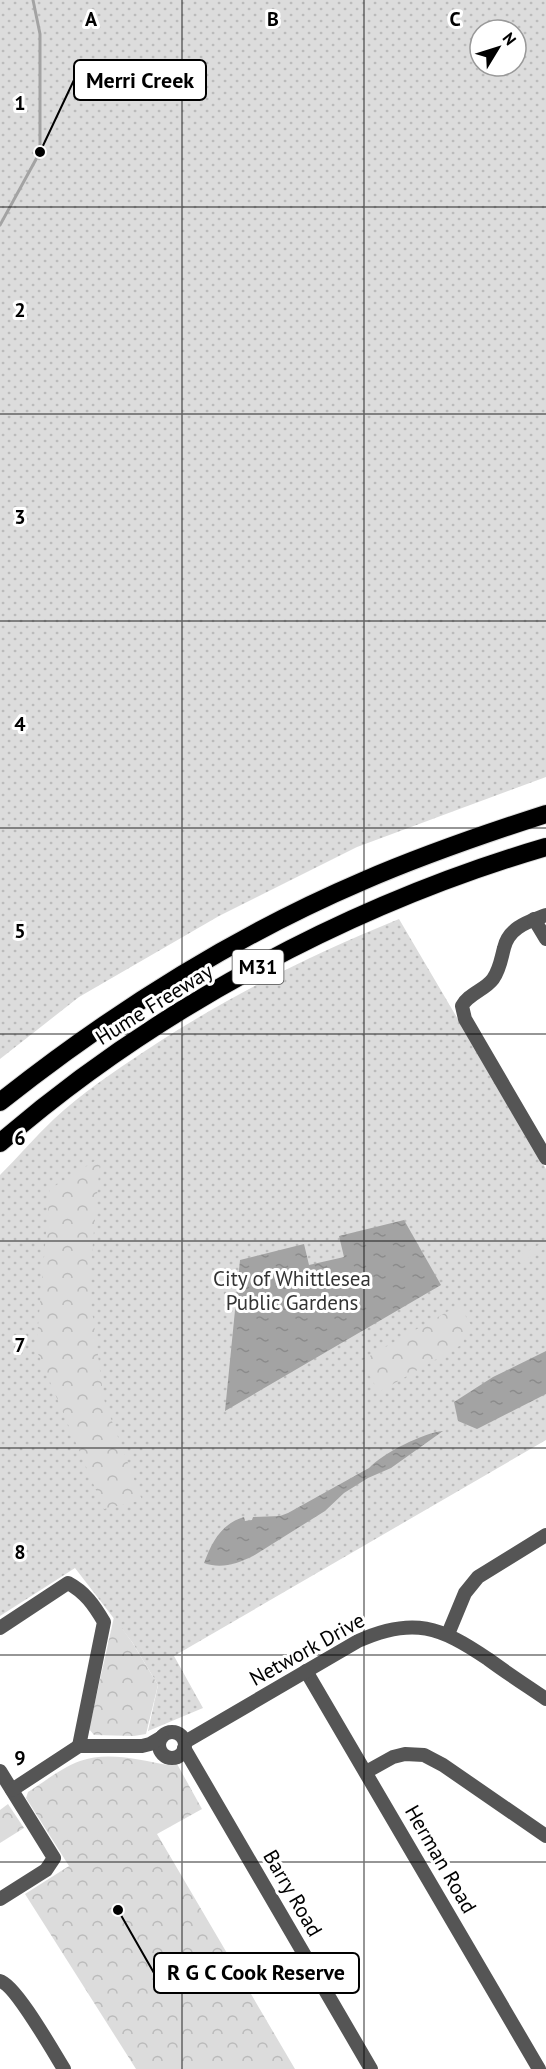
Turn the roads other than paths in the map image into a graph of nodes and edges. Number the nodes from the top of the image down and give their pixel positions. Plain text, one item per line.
1 (546, 814) edge
2 (546, 847) edge
3 (540, 917) edge
4 (546, 939) edge
5 (0, 1102) edge
6 (0, 1143) edge
7 (546, 1158) edge
8 (546, 1534) edge
9 (0, 1628) edge
10 (448, 1634) junction
11 (306, 1671) junction
12 (546, 1699) edge
13 (162, 1737) junction
14 (79, 1746) junction
15 (142, 1746) junction
16 (178, 1751) junction
17 (0, 1772) edge
18 (366, 1772) junction
19 (12, 1790) junction
20 (546, 1836) edge
21 (0, 1899) edge
22 (2, 1982) edge
23 (64, 2069) edge
24 (371, 2069) edge
25 (539, 2069) edge

1 - 5 highway, Hume Freeway / M31
2 - 6 highway, Hume Freeway / M31
3 - 4 street
3 - 7 street
8 - 10 street
9 - 14 street
10 - 11 street, Network Drive
10 - 12 street, Network Drive
11 - 16 street, Network Drive
11 - 18 street, Herman Road
13 - 15 street
13 - 16 street
13 - 16 street
14 - 15 street
14 - 19 street
15 - 16 street
16 - 24 street, Barry Road
17 - 19 street
18 - 20 street
18 - 25 street, Herman Road
19 - 21 street
22 - 23 street

